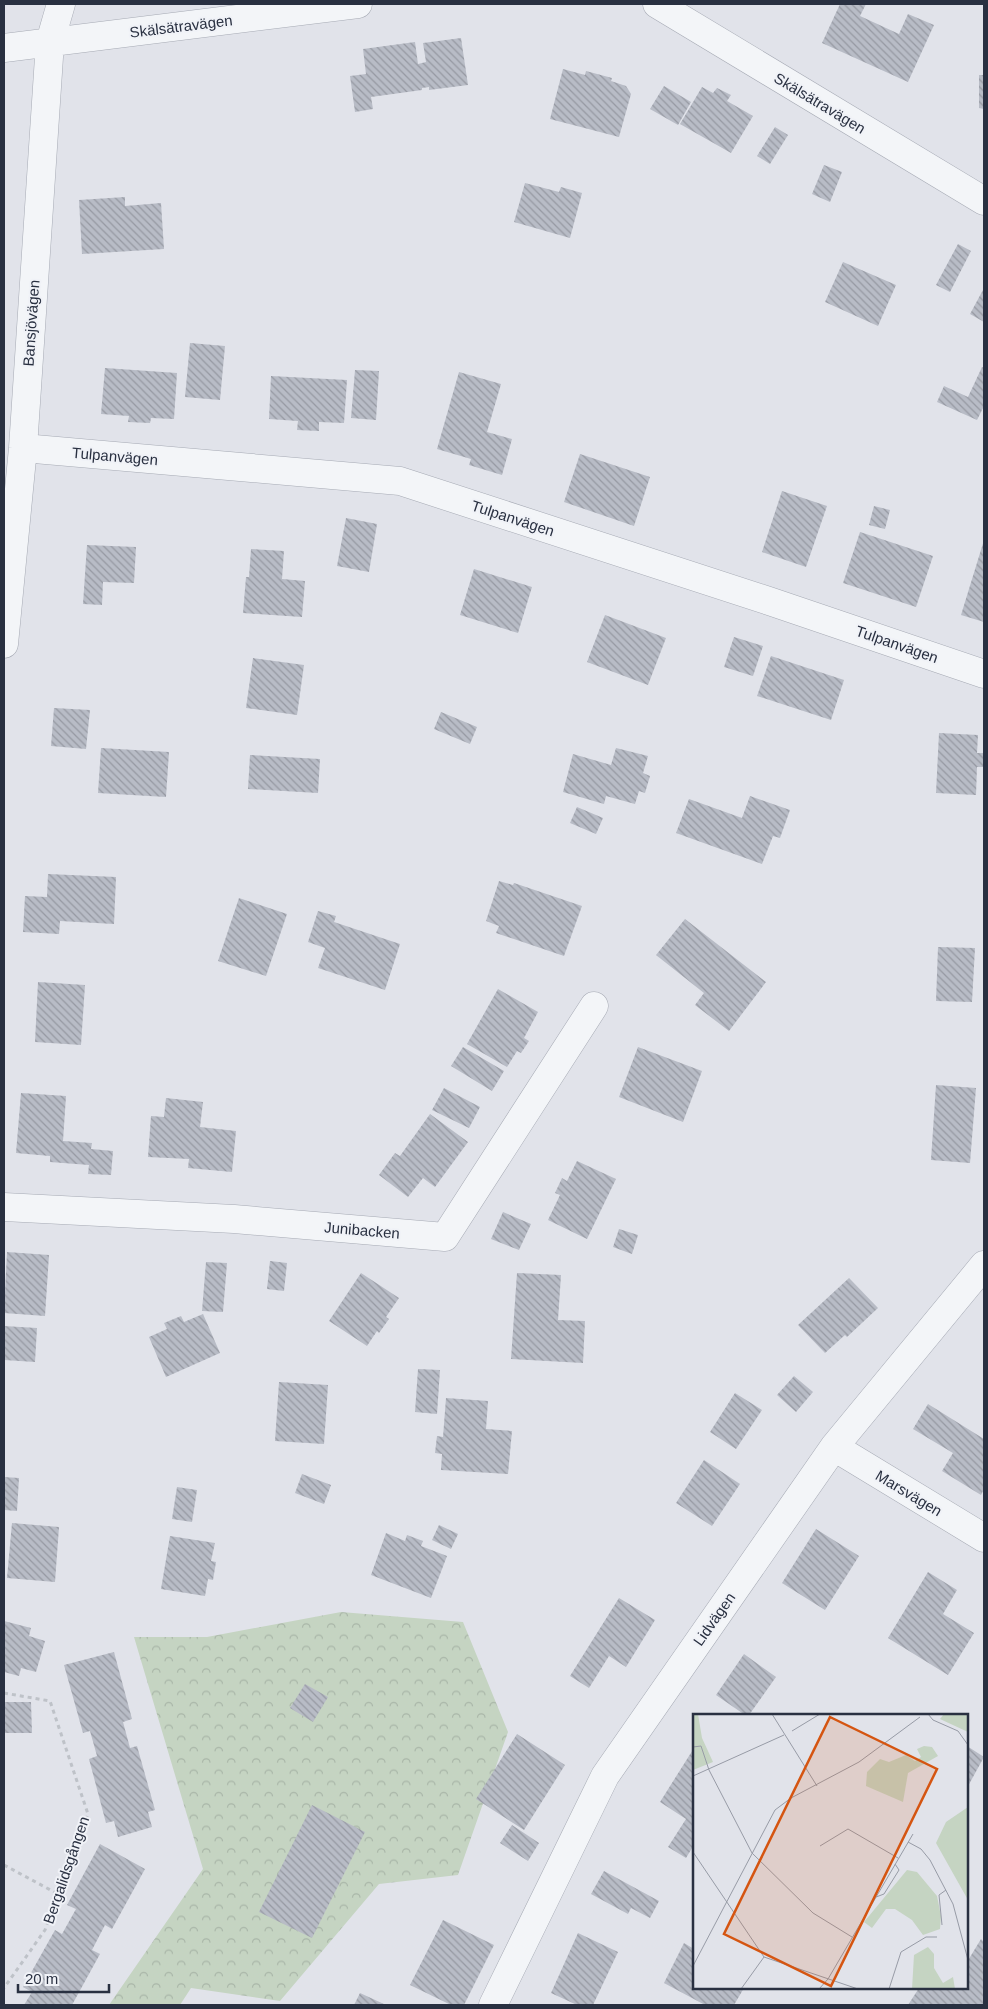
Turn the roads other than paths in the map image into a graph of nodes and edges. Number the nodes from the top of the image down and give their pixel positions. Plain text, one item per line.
1 (61, 4) edge
2 (358, 4) edge
3 (657, 4) edge
4 (50, 42) junction
5 (4, 48) edge
6 (984, 201) edge
7 (23, 448) junction
8 (4, 644) edge
9 (984, 674) edge
10 (594, 1006) dead end
11 (4, 1207) edge
12 (984, 1265) edge
13 (834, 1448) junction
14 (984, 1538) edge
15 (493, 2005) edge

1 - 4 street, Bansjövägen
2 - 4 street, Skälsätravägen
3 - 6 street, Skälsätravägen
4 - 5 street, Skälsätravägen
4 - 7 street, Bansjövägen
7 - 8 street, Bansjövägen
7 - 9 street, Tulpanvägen
10 - 11 street, Junibacken
12 - 13 street, Lidvägen
13 - 14 street, Marsvägen
13 - 15 street, Lidvägen

